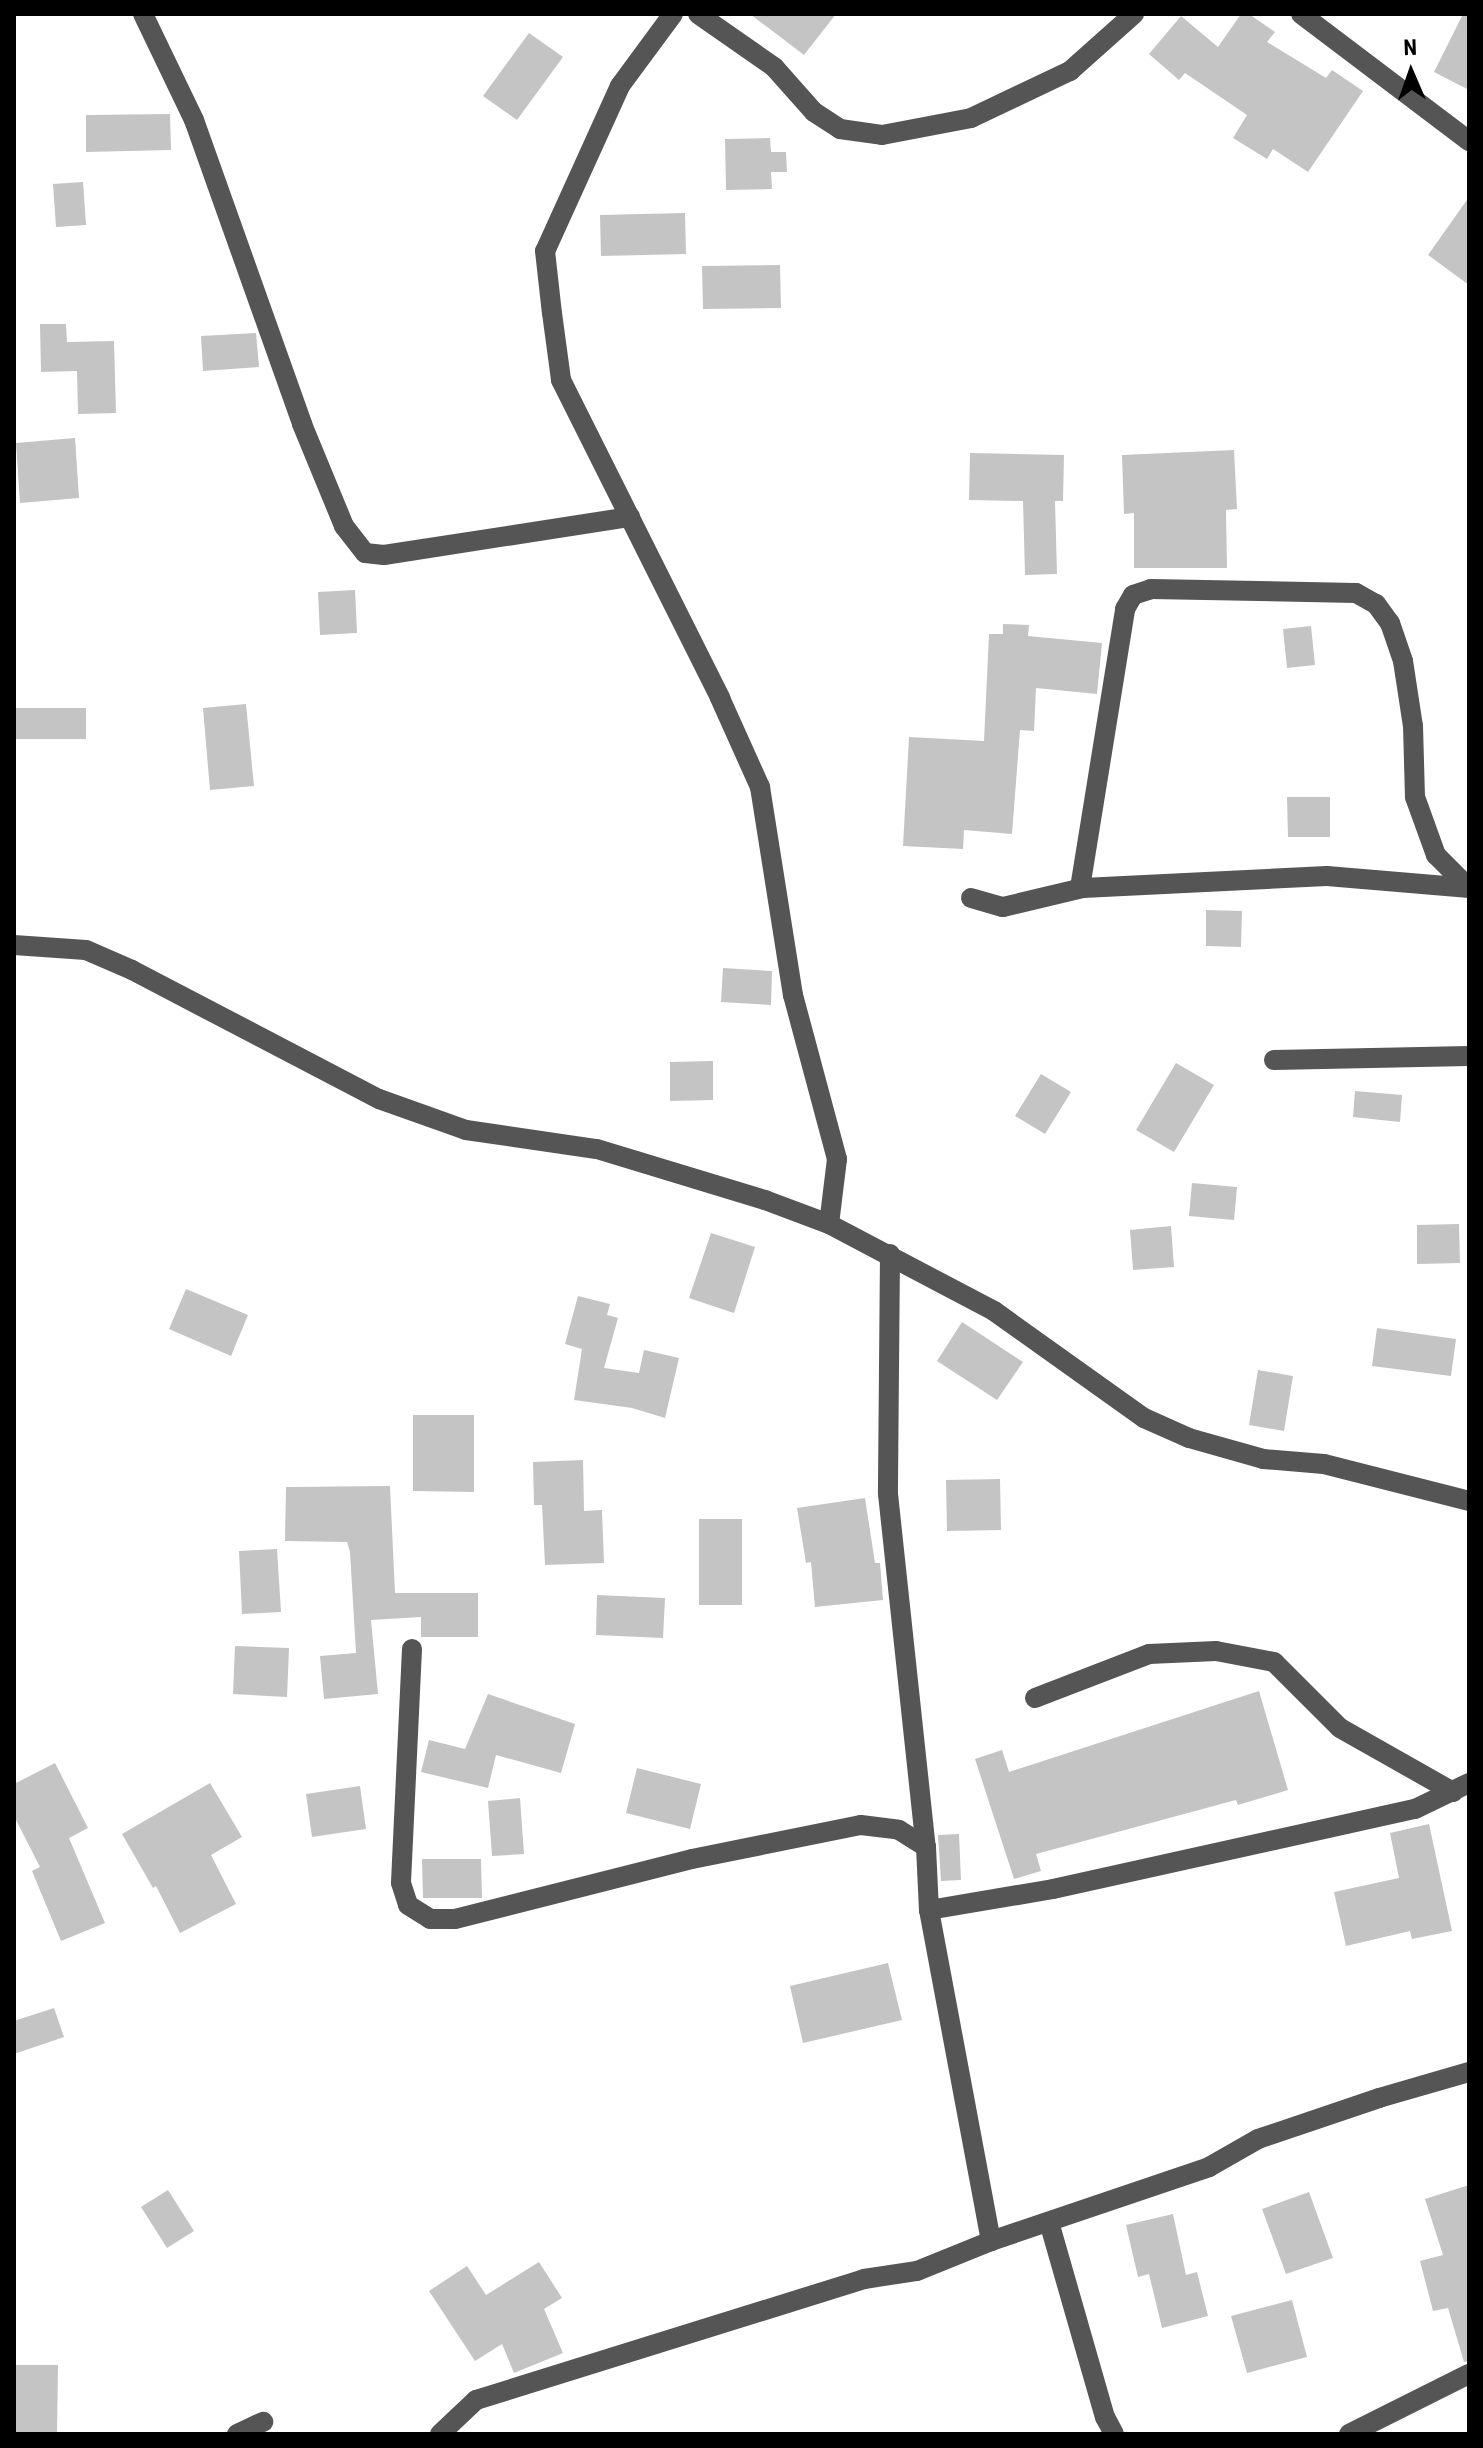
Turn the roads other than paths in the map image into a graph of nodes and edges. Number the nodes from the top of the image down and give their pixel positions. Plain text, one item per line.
1 (143, 14) edge
2 (673, 14) edge
3 (698, 14) edge
4 (1134, 14) edge
5 (1301, 14) edge
6 (1469, 141) edge
7 (630, 517) junction
8 (1080, 888) junction
9 (1469, 888) edge
10 (971, 898) dead end
11 (14, 945) edge
12 (1469, 1056) edge
13 (1274, 1060) dead end
14 (829, 1224) junction
15 (890, 1254) junction
16 (1469, 1501) edge
17 (412, 1649) dead end
18 (1035, 1698) dead end
19 (1461, 1788) edge
20 (926, 1847) junction
21 (929, 1910) junction
22 (1469, 2072) edge
23 (1049, 2222) junction
24 (991, 2241) junction
25 (1469, 2374) edge
26 (263, 2422) dead end
27 (237, 2434) edge
28 (440, 2434) edge
29 (1114, 2434) edge
30 (1349, 2434) edge

1 - 7 street
2 - 7 street
3 - 4 street
5 - 6 street
7 - 14 street
8 - 9 street
8 - 9 street
8 - 10 street
11 - 14 street
12 - 13 street
14 - 15 street
15 - 16 street
15 - 20 street
17 - 20 street
18 - 19 street
19 - 21 street
20 - 21 street
21 - 24 street
22 - 23 street
23 - 24 street
23 - 29 street
24 - 28 street
25 - 30 street
26 - 27 street

